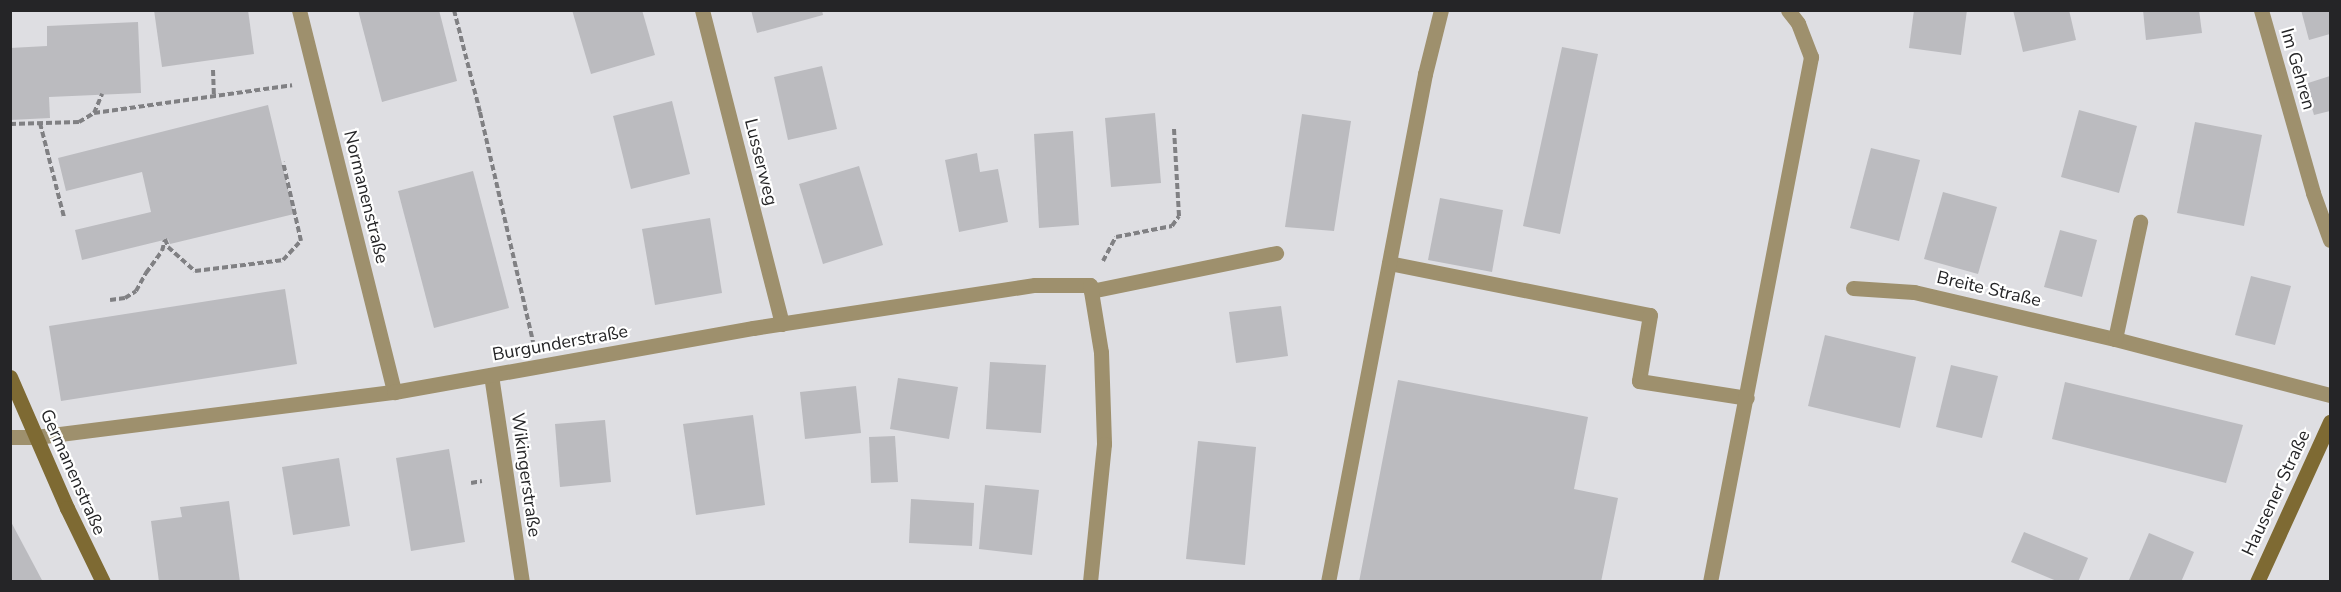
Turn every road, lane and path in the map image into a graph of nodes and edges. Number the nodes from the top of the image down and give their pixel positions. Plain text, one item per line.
1 (299, 10) edge
2 (454, 10) edge
3 (702, 10) edge
4 (1441, 10) edge
5 (1788, 10) edge
6 (2261, 10) edge
7 (213, 70) dead end
8 (317, 81) junction
9 (102, 94) dead end
10 (214, 96) junction
11 (94, 113) junction
12 (40, 123) junction
13 (10, 124) edge
14 (1174, 128) dead end
15 (284, 162) dead end
16 (64, 217) dead end
17 (2140, 222) dead end
18 (2331, 240) edge
19 (1276, 253) dead end
20 (1389, 262) junction
21 (1091, 288) junction
22 (1852, 288) dead end
23 (110, 300) dead end
24 (782, 324) junction
25 (2115, 339) junction
26 (538, 367) junction
27 (491, 375) junction
28 (10, 378) edge
29 (394, 392) junction
30 (2331, 395) edge
31 (1747, 398) junction
32 (2331, 422) edge
33 (10, 437) edge
34 (36, 437) junction
35 (103, 582) edge
36 (522, 582) edge
37 (1090, 582) edge
38 (1328, 582) edge
39 (1710, 582) edge
40 (2257, 582) edge

1 - 8 street, Normanenstraße
2 - 26 path
3 - 24 street, Lusserweg
4 - 20 street
5 - 31 street
6 - 18 street, Im Gehren
7 - 10 path
8 - 10 path
8 - 29 street, Normanenstraße
9 - 11 path
10 - 11 path
11 - 12 path
12 - 13 path
12 - 16 path
14 - 21 path
15 - 23 path
17 - 25 street
19 - 21 street, Burgunderstraße
20 - 31 street
20 - 38 street
21 - 24 street, Burgunderstraße
21 - 37 street
22 - 25 street, Breite Straße
24 - 26 street, Burgunderstraße
25 - 30 street, Breite Straße
26 - 27 street, Burgunderstraße
27 - 29 street, Burgunderstraße
27 - 36 street, Wikingerstraße
28 - 34 street, Germanenstraße
29 - 34 street, Burgunderstraße
31 - 39 street
32 - 40 street, Hausener Straße
33 - 34 street, Burgunderstraße
34 - 35 street, Germanenstraße

